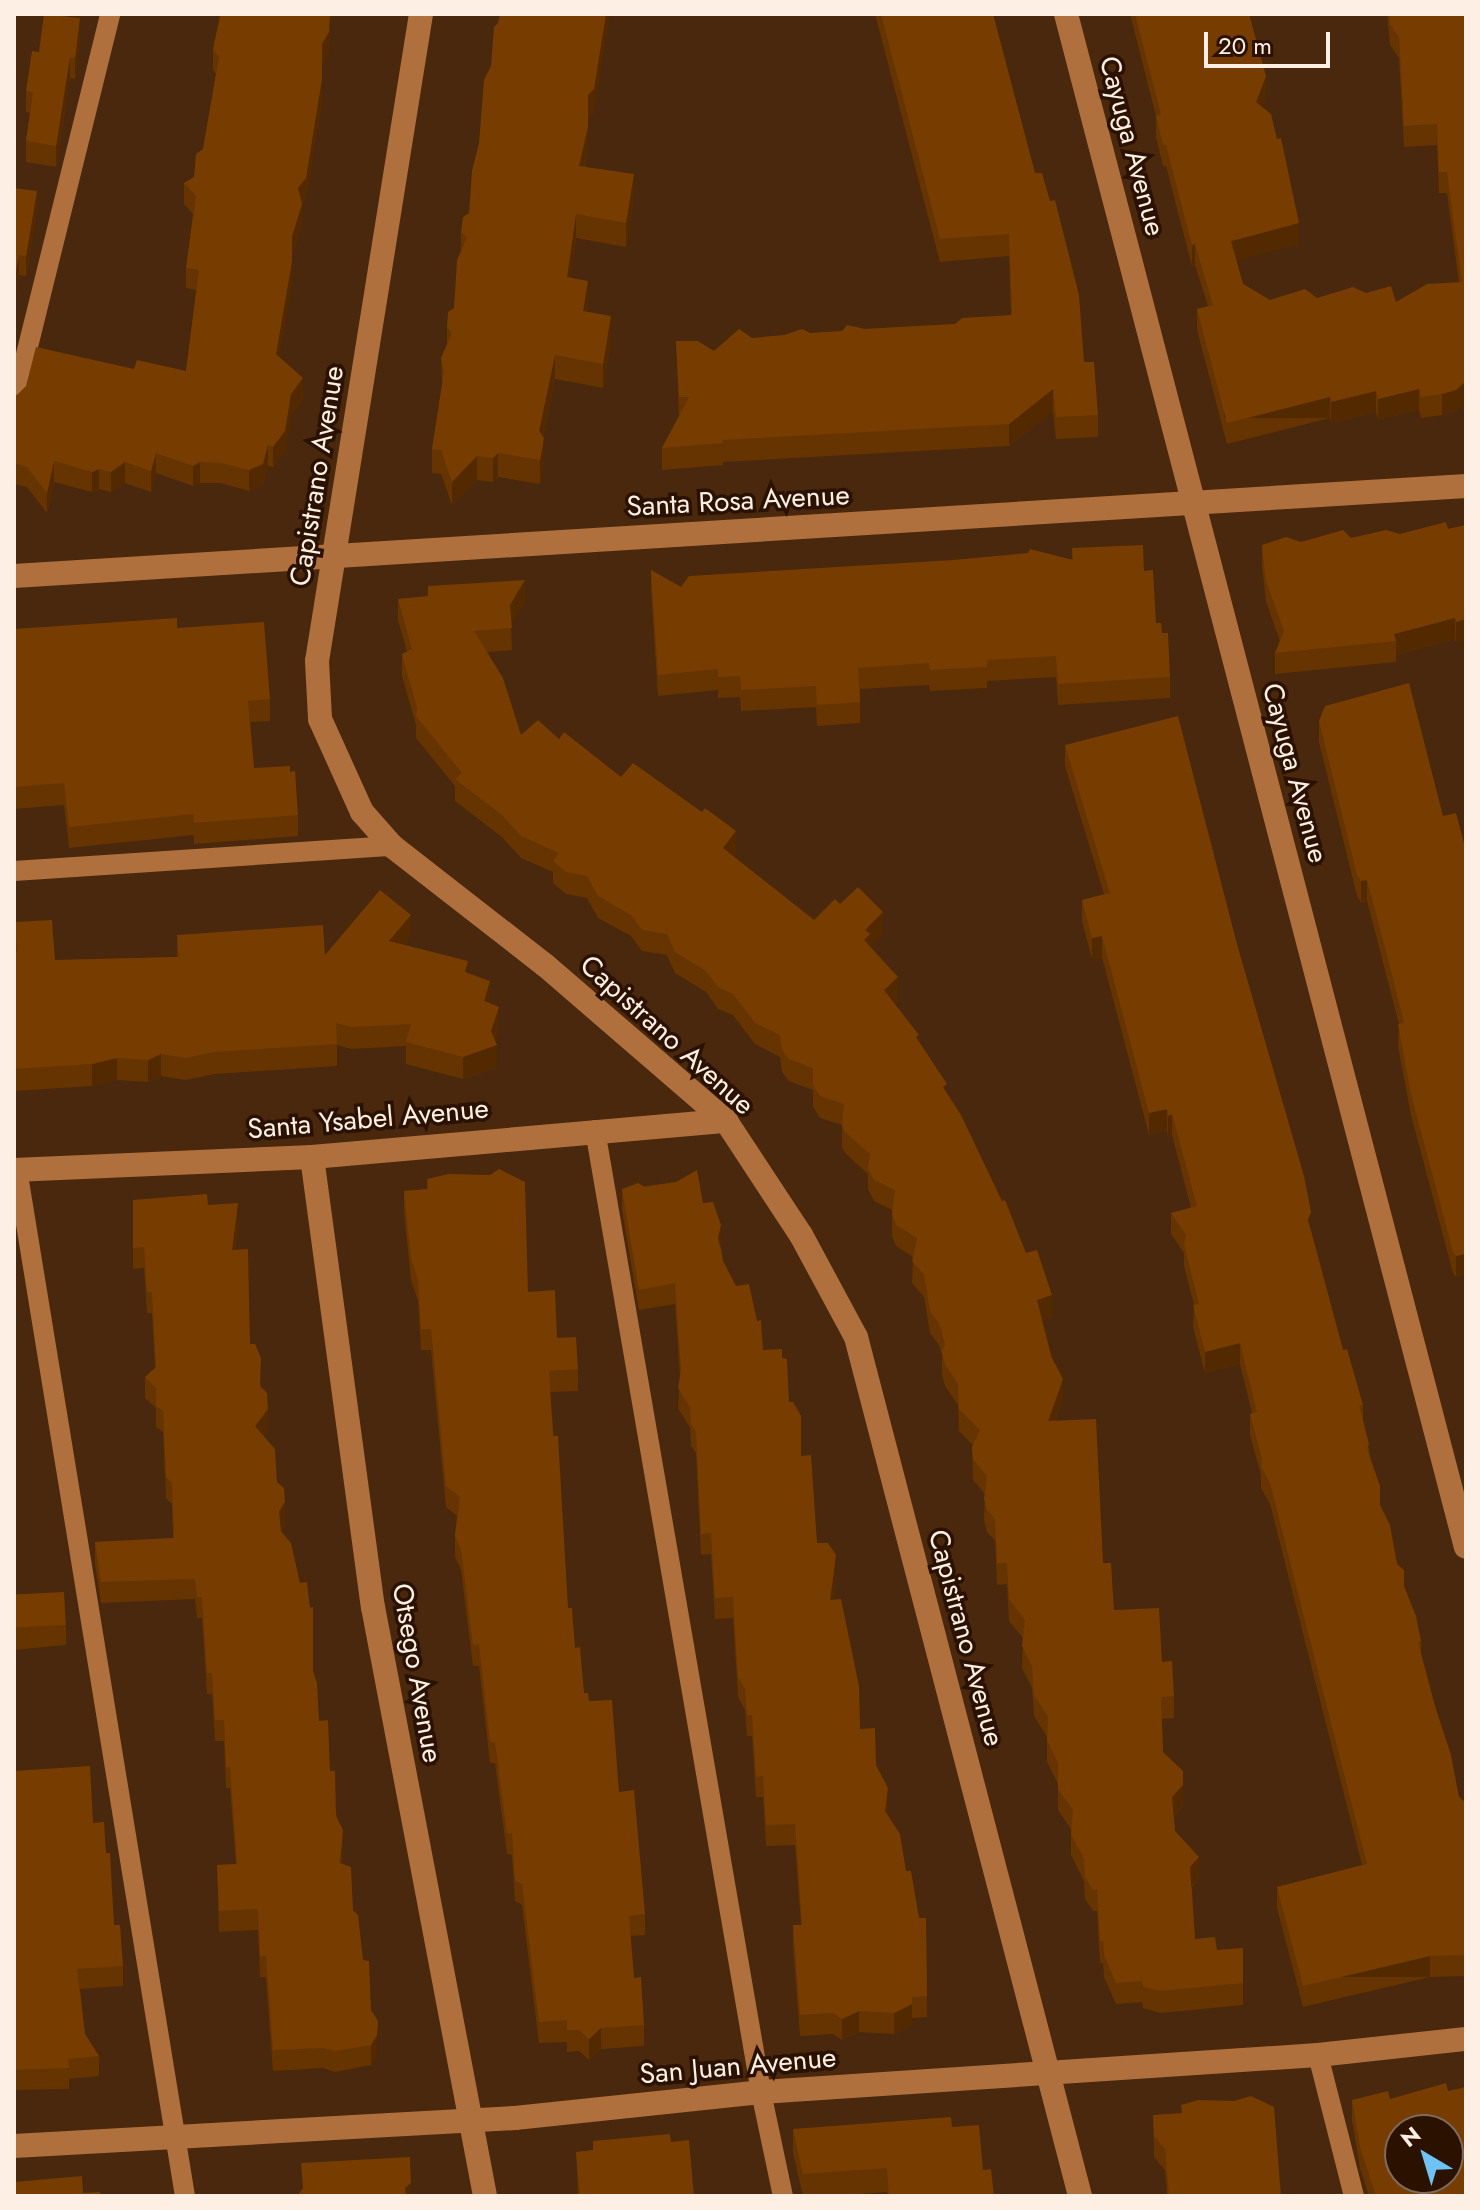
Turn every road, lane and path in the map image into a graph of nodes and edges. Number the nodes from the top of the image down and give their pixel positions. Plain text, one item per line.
1 (110, 14) edge
2 (421, 14) edge
3 (1066, 14) edge
4 (14, 403) edge
5 (1466, 486) edge
6 (1195, 505) junction
7 (336, 553) junction
8 (14, 576) edge
9 (392, 846) junction
10 (14, 871) edge
11 (726, 1121) junction
12 (595, 1130) junction
13 (312, 1157) junction
14 (16, 1169) edge
15 (1466, 1547) edge
16 (1466, 2039) edge
17 (1318, 2055) junction
18 (1048, 2072) junction
19 (761, 2092) junction
20 (471, 2121) junction
21 (177, 2137) junction
22 (14, 2146) edge
23 (185, 2196) edge
24 (485, 2196) edge
25 (783, 2196) edge
26 (1080, 2196) edge
27 (1354, 2196) edge

1 - 4 lane
2 - 7 street, Capistrano Avenue
3 - 6 street, Cayuga Avenue
5 - 6 street, Santa Rosa Avenue
6 - 7 street, Santa Rosa Avenue
6 - 15 street, Cayuga Avenue
7 - 8 street, Santa Rosa Avenue
7 - 9 street, Capistrano Avenue
9 - 10 lane
9 - 11 street, Capistrano Avenue
11 - 12 street, Santa Ysabel Avenue
11 - 18 street, Capistrano Avenue
12 - 13 street, Santa Ysabel Avenue
12 - 19 lane
13 - 14 street, Santa Ysabel Avenue
13 - 20 street, Otsego Avenue
14 - 21 lane
16 - 17 street, San Juan Avenue
17 - 18 street, San Juan Avenue
17 - 27 lane
18 - 19 street, San Juan Avenue
18 - 26 street, Capistrano Avenue
19 - 20 street, San Juan Avenue
19 - 25 lane
20 - 21 street, San Juan Avenue
20 - 24 street, Otsego Avenue
21 - 22 street, San Juan Avenue
21 - 23 lane

